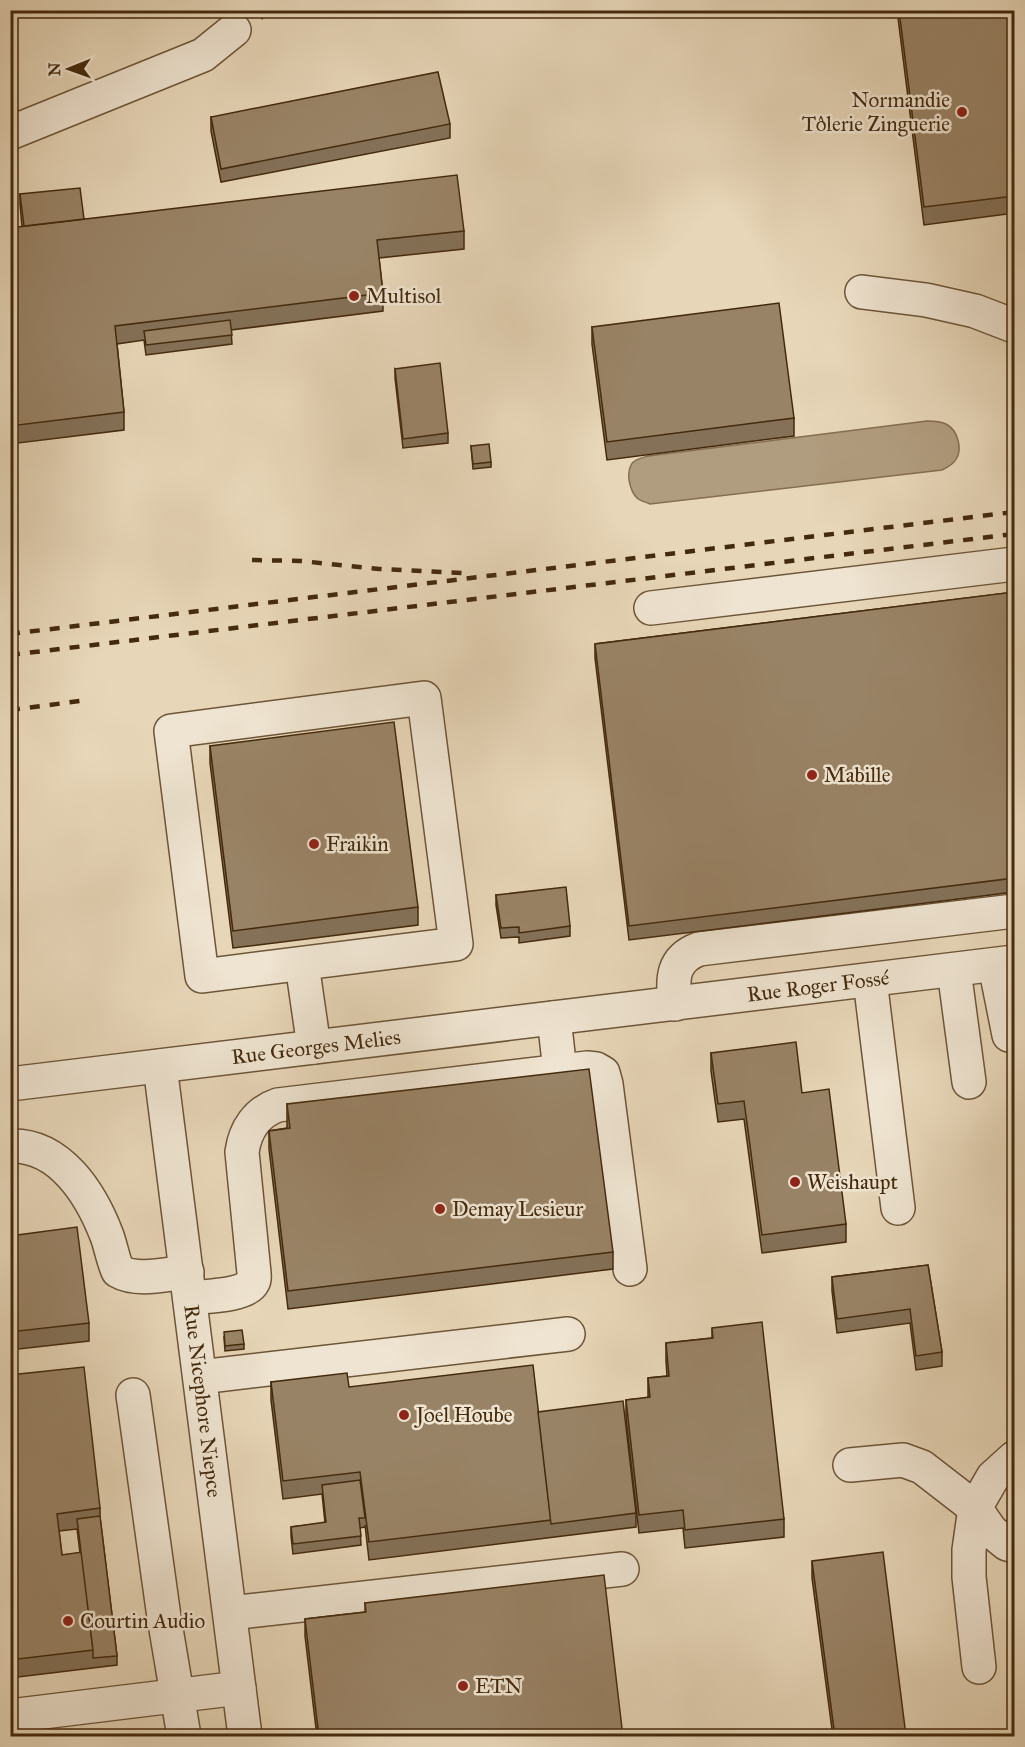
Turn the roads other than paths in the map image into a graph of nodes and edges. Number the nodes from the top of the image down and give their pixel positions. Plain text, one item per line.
1 (234, 30) dead end
2 (10, 133) edge
3 (862, 292) dead end
4 (1014, 326) edge
5 (1014, 564) edge
6 (651, 608) dead end
7 (1014, 911) edge
8 (302, 964) junction
9 (1005, 964) edge
10 (954, 970) junction
11 (870, 980) junction
12 (675, 1004) junction
13 (622, 1010) joint
14 (554, 1018) junction
15 (1012, 1035) edge
16 (964, 1040) junction
17 (314, 1047) junction
18 (160, 1066) junction
19 (560, 1071) junction
20 (969, 1082) dead end
21 (10, 1084) edge
22 (10, 1146) edge
23 (898, 1208) dead end
24 (630, 1269) dead end
25 (188, 1285) junction
26 (568, 1334) dead end
27 (200, 1377) junction
28 (133, 1395) dead end
29 (1014, 1458) edge
30 (850, 1465) dead end
31 (975, 1508) junction
32 (1014, 1546) edge
33 (622, 1569) dead end
34 (230, 1613) junction
35 (979, 1667) dead end
36 (239, 1688) junction
37 (178, 1696) junction
38 (10, 1716) edge
39 (184, 1737) edge
40 (245, 1737) edge

1 - 2 street
3 - 4 street
5 - 6 street
7 - 12 street
8 - 8 street
8 - 17 street
9 - 10 street, Rue Roger Fossé
9 - 15 street
10 - 11 street, Rue Roger Fossé
10 - 16 street
11 - 12 street, Rue Roger Fossé
11 - 23 street
12 - 13 street, Rue Roger Fossé
13 - 14 street, Rue Georges Melies
14 - 17 street, Rue Georges Melies
14 - 19 street
15 - 16 street
16 - 20 street
17 - 18 street, Rue Georges Melies
18 - 21 street, Rue Georges Melies
18 - 25 street, Rue Nicephore Niepce
19 - 24 street
19 - 25 street
22 - 25 street
25 - 27 street, Rue Nicephore Niepce
26 - 27 street
27 - 34 street, Rue Nicephore Niepce
28 - 37 street
29 - 31 street
30 - 31 street
31 - 32 street
31 - 35 street
33 - 34 street
34 - 36 street, Rue Nicephore Niepce
36 - 37 street
36 - 40 street, Rue Nicephore Niepce
37 - 38 street
37 - 39 street

